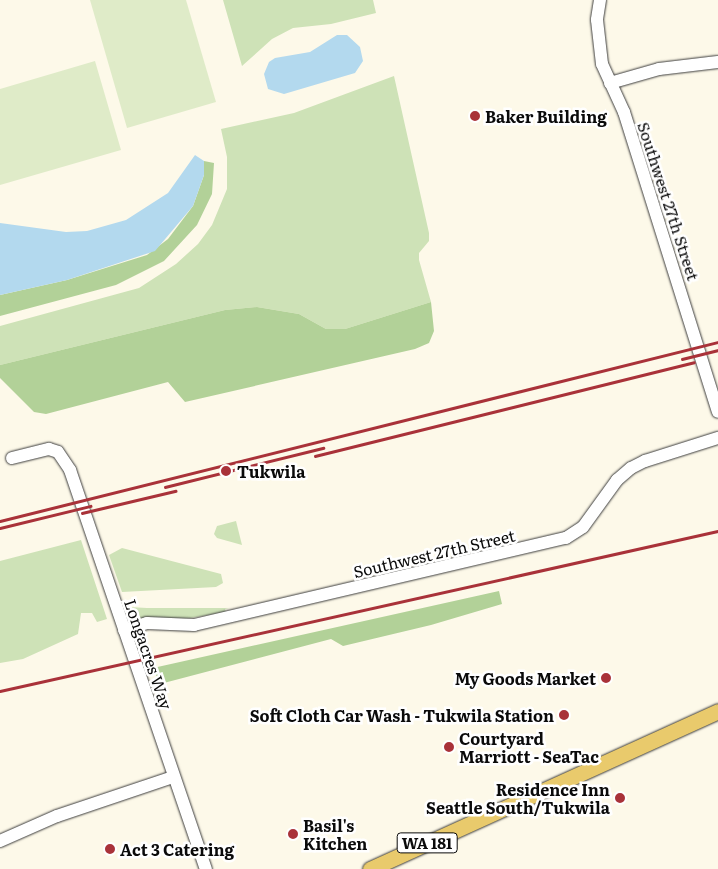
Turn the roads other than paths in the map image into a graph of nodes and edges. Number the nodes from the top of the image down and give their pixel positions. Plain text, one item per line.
1 (600, 0) edge
2 (718, 62) edge
3 (610, 83) junction
4 (718, 412) edge
5 (718, 438) edge
6 (12, 458) dead end
7 (124, 630) junction
8 (718, 711) edge
9 (173, 777) junction
10 (0, 842) edge
11 (206, 869) edge
12 (370, 869) edge

1 - 3 street, Southwest 27th Street
2 - 3 street
3 - 4 street, Southwest 27th Street
5 - 7 street, Southwest 27th Street
6 - 7 street, Longacres Way
7 - 9 street, Longacres Way
8 - 12 main road, WA 181
9 - 10 street
9 - 11 street, Longacres Way

